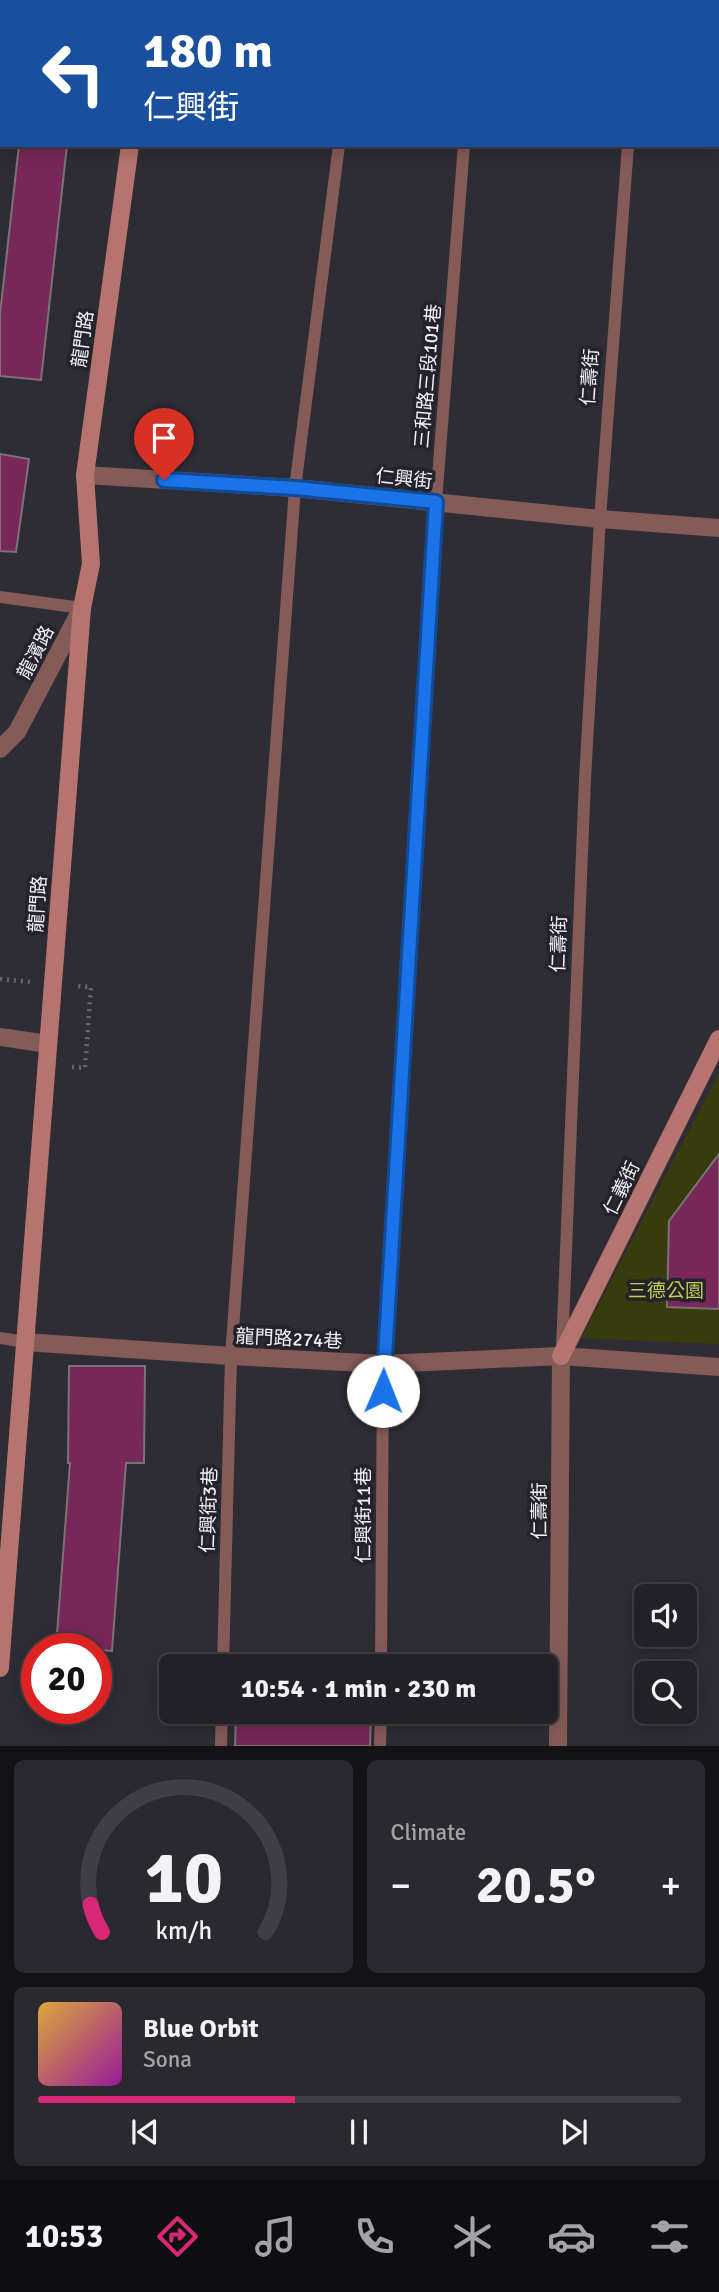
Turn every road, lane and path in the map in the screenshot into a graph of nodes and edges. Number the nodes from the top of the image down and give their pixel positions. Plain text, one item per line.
1 (130, 147) edge
2 (339, 147) edge
3 (464, 147) edge
4 (628, 147) edge
5 (85, 475) junction
6 (295, 488) junction
7 (436, 502) junction
8 (600, 519) junction
9 (719, 527) edge
10 (0, 597) edge
11 (82, 608) junction
12 (0, 749) edge
13 (0, 1037) edge
14 (719, 1039) edge
15 (48, 1044) junction
16 (0, 1338) edge
17 (24, 1342) junction
18 (232, 1356) junction
19 (562, 1356) junction
20 (383, 1364) junction
21 (719, 1367) edge
22 (223, 1654) edge
23 (381, 1654) edge
24 (0, 1668) edge
25 (222, 1724) edge
26 (381, 1724) edge
27 (221, 1746) edge
28 (380, 1746) edge
29 (558, 1746) edge

1 - 5 street, 龍門路
2 - 6 lane, 仁興街3巷
3 - 7 lane, 三和路三段101巷
4 - 8 lane, 仁壽街
5 - 6 street, 仁興街
5 - 11 street, 龍門路
6 - 7 street, 仁興街
6 - 18 lane, 仁興街3巷
7 - 8 street, 仁興街
7 - 20 lane, 三和路三段101巷
8 - 9 street, 仁興街
8 - 19 lane, 仁壽街
10 - 11 lane
11 - 12 street, 龍濱路
11 - 15 street, 龍門路
13 - 15 street
14 - 19 street, 仁義街
15 - 17 street, 龍門路
16 - 17 lane
17 - 18 street, 龍門路274巷
17 - 24 street, 龍門路
18 - 20 street, 龍門路274巷
18 - 22 lane, 仁興街3巷
19 - 20 street, 龍門路274巷
19 - 21 street, 龍門路274巷
19 - 29 street, 仁壽街
20 - 23 lane, 仁興街11巷
25 - 27 lane
26 - 28 lane

